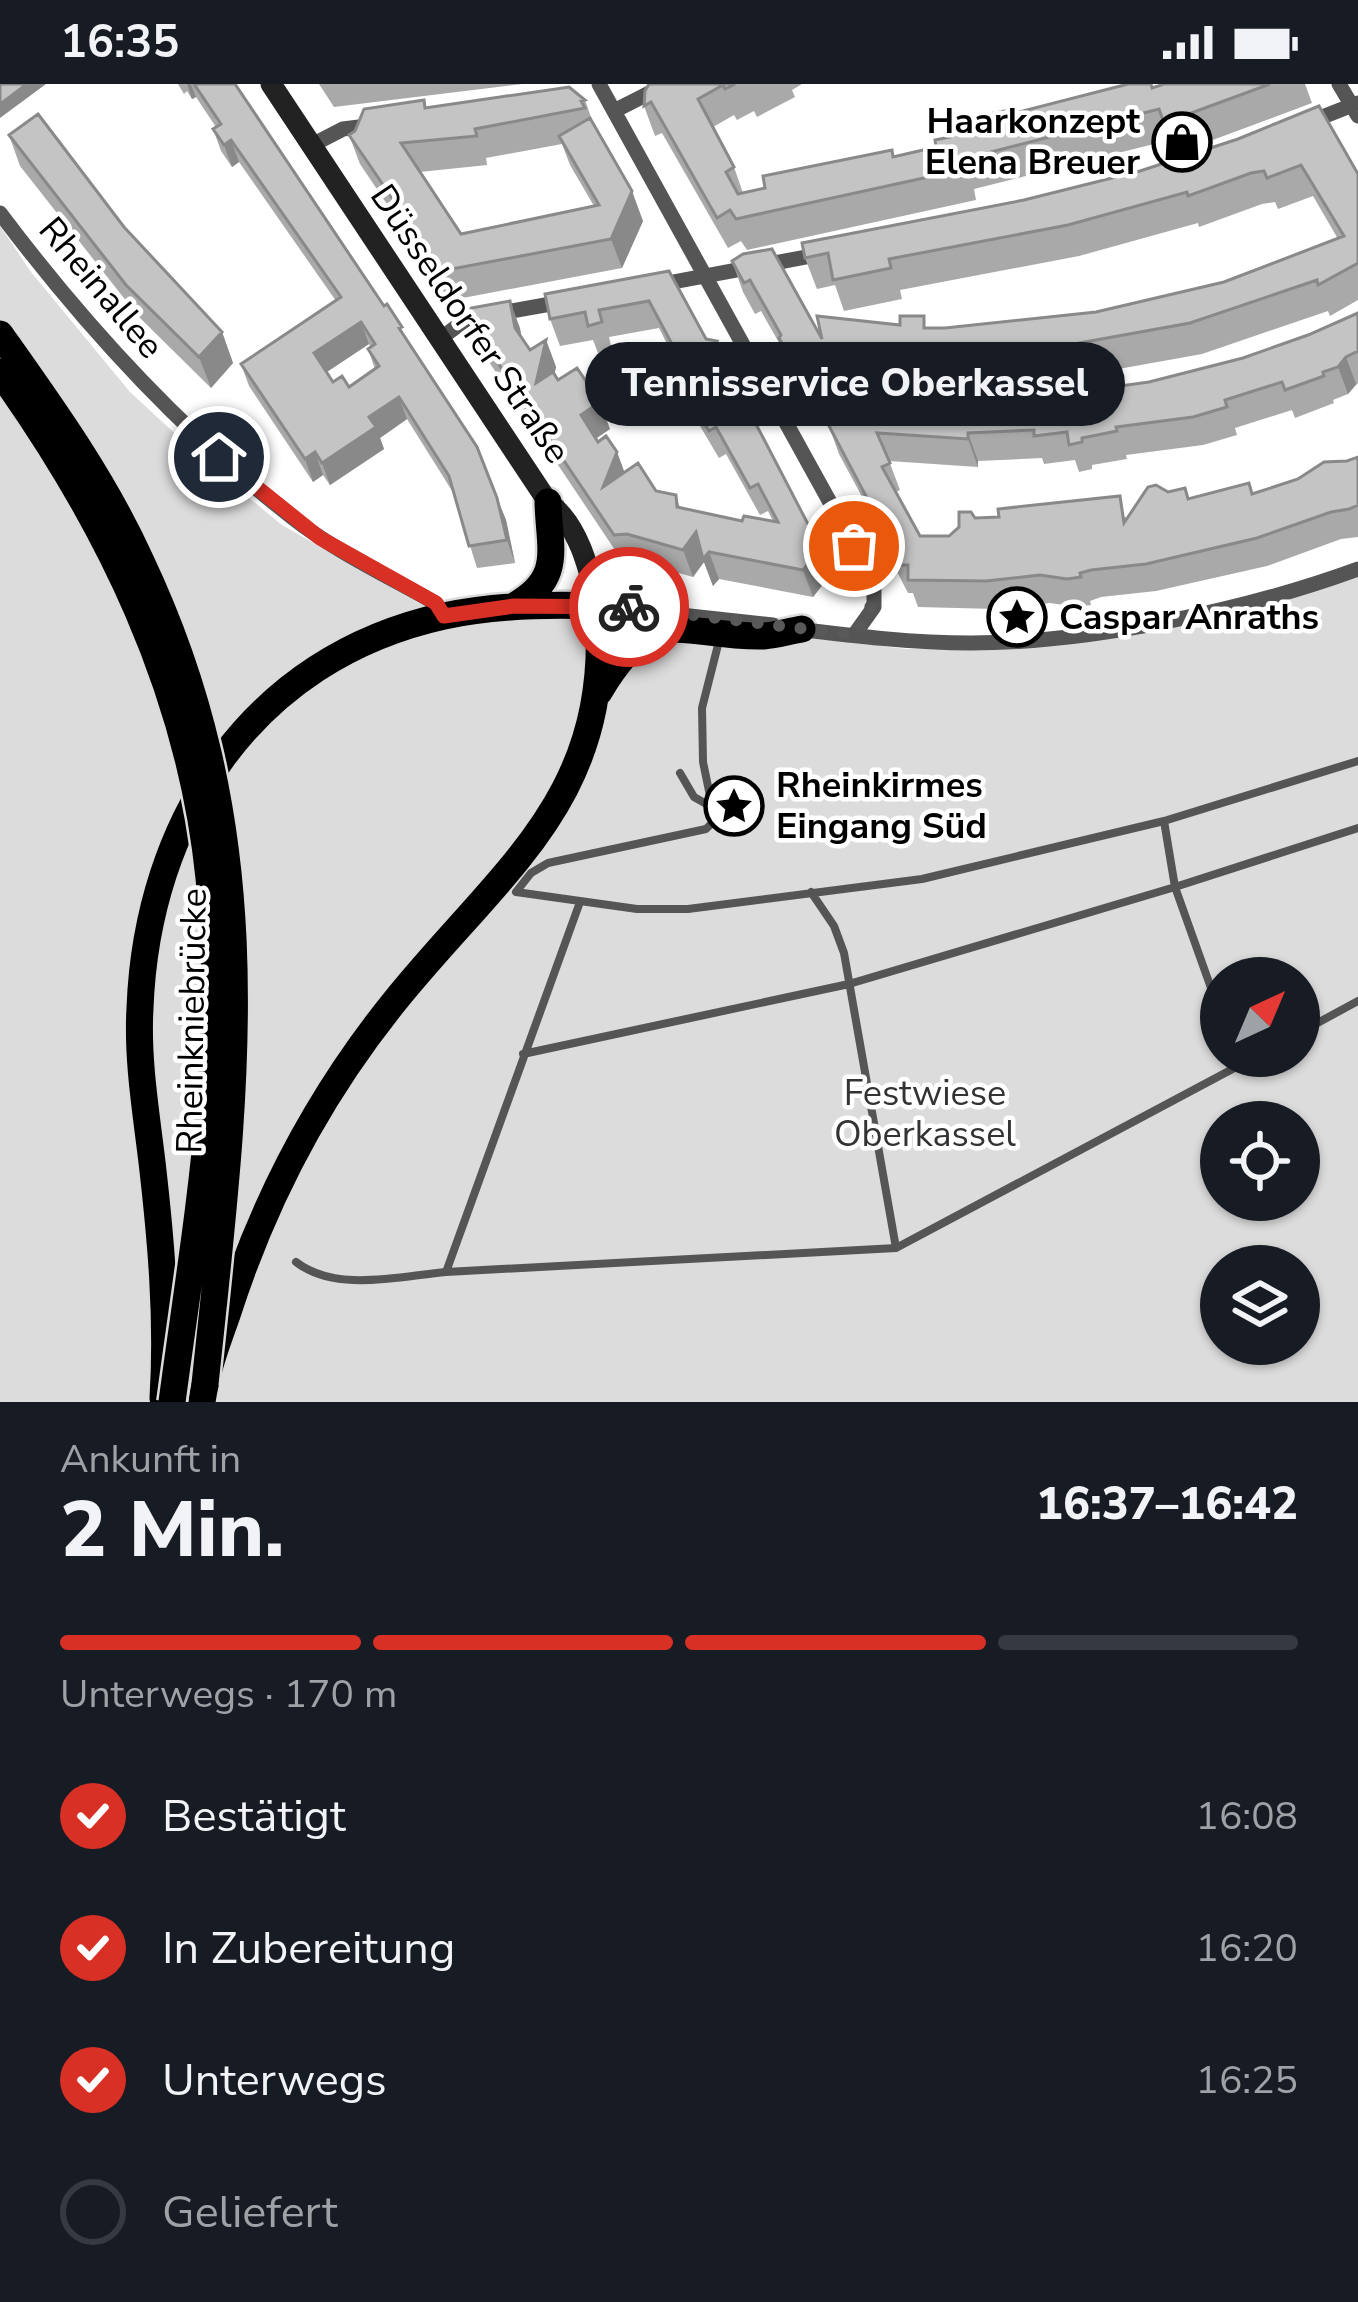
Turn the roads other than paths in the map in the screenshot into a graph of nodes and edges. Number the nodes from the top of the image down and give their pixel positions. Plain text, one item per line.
1 (271, 84) edge
2 (668, 84) edge
3 (1339, 84) edge
4 (602, 89) edge
5 (580, 98) edge
6 (1356, 108) edge
7 (614, 111) junction
8 (391, 123) edge
9 (1285, 133) edge
10 (312, 145) junction
11 (0, 213) edge
12 (836, 251) edge
13 (705, 276) junction
14 (640, 288) edge
15 (575, 299) edge
16 (0, 334) edge
17 (441, 338) junction
18 (0, 372) edge
19 (774, 400) junction
20 (889, 410) edge
21 (548, 502) junction
22 (1358, 569) edge
23 (514, 606) junction
24 (598, 606) junction
25 (444, 616) junction
26 (722, 624) junction
27 (802, 629) joint
28 (854, 635) junction
29 (597, 696) junction
30 (1358, 761) edge
31 (680, 773) dead end
32 (712, 806) junction
33 (1164, 821) junction
34 (1358, 828) edge
35 (1175, 887) junction
36 (811, 892) junction
37 (580, 902) junction
38 (1200, 957) edge
39 (849, 984) junction
40 (1358, 1001) edge
41 (1320, 1022) edge
42 (523, 1054) junction
43 (1208, 1077) edge
44 (896, 1248) junction
45 (296, 1262) dead end
46 (446, 1272) junction
47 (203, 1393) edge
48 (167, 1402) edge

1 - 10 street, Düsseldorfer Straße
2 - 7 street
3 - 6 street
4 - 5 street
4 - 7 street
6 - 9 street
7 - 13 street
8 - 10 street
10 - 17 street, Düsseldorfer Straße
11 - 25 street, Rheinallee
12 - 13 street
13 - 14 street
13 - 19 street
15 - 17 street
16 - 47 highway, Rheinkniebrücke, bridge
17 - 21 street, Düsseldorfer Straße
18 - 48 highway, Rheinkniebrücke, bridge
19 - 20 street
19 - 28 street
21 - 23 highway
21 - 24 street, Düsseldorfer Straße
22 - 28 street
23 - 24 highway
23 - 25 highway
24 - 26 street
24 - 29 highway
25 - 48 highway, bridge
26 - 27 highway
26 - 29 highway
26 - 32 lane
27 - 28 street
29 - 47 highway, bridge
30 - 33 lane
31 - 32 lane
32 - 37 lane
33 - 35 lane
33 - 36 lane
34 - 35 lane
35 - 38 lane
35 - 39 lane
36 - 37 lane
36 - 39 lane
37 - 42 lane
39 - 42 lane
39 - 44 lane
40 - 41 lane
42 - 46 lane
43 - 44 lane
44 - 46 lane
45 - 46 lane

